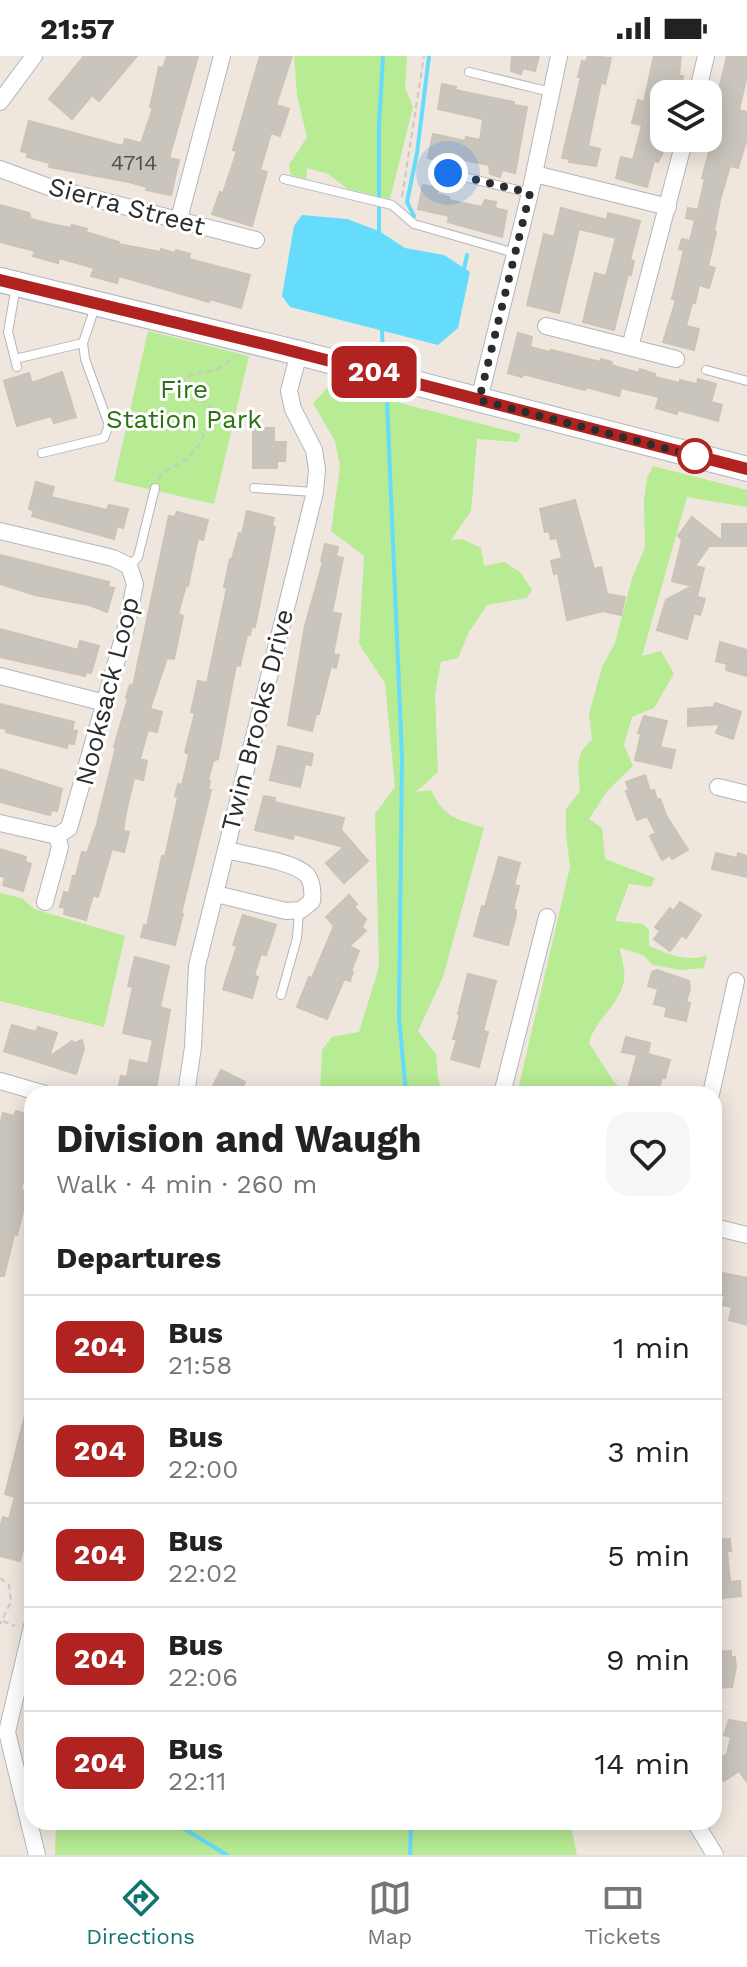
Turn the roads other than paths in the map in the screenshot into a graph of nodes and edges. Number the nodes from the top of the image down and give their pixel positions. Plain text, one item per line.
1 (33, 56) edge
2 (222, 56) edge
3 (559, 56) edge
4 (706, 56) edge
5 (469, 72) dead end
6 (700, 80) edge
7 (551, 92) junction
8 (0, 102) edge
9 (682, 152) edge
10 (0, 169) edge
11 (448, 173) dead end
12 (535, 174) junction
13 (284, 179) dead end
14 (530, 193) junction
15 (668, 207) junction
16 (179, 219) junction
17 (256, 240) dead end
18 (516, 253) junction
19 (8, 282) edge
20 (96, 304) junction
21 (546, 326) dead end
22 (83, 343) junction
23 (630, 347) junction
24 (299, 353) junction
25 (676, 359) dead end
26 (706, 370) dead end
27 (747, 381) edge
28 (479, 400) junction
29 (42, 453) dead end
30 (747, 469) edge
31 (155, 488) road end
32 (254, 488) dead end
33 (315, 492) junction
34 (0, 531) edge
35 (129, 566) junction
36 (0, 676) edge
37 (105, 703) junction
38 (718, 787) dead end
39 (747, 794) edge
40 (0, 823) edge
41 (57, 836) junction
42 (226, 850) junction
43 (216, 894) junction
44 (45, 902) dead end
45 (299, 910) junction
46 (547, 917) dead end
47 (736, 981) dead end
48 (281, 995) dead end
49 (0, 1081) edge
50 (187, 1086) edge
51 (504, 1086) edge
52 (713, 1086) edge
53 (24, 1088) edge
54 (722, 1229) edge
55 (747, 1235) edge
56 (24, 1626) edge
57 (24, 1802) edge
58 (31, 1830) edge
59 (700, 1830) edge
60 (37, 1855) edge
61 (715, 1855) edge

1 - 8 street
2 - 16 street
3 - 7 street
4 - 6 street
5 - 7 lane
7 - 12 street
9 - 15 street
10 - 16 street, Sierra Street
11 - 14 lane
12 - 14 street
12 - 15 street
13 - 18 lane
14 - 18 street
15 - 23 street
16 - 17 street, Sierra Street
18 - 28 street
19 - 20 street
19 - 22 lane
20 - 22 lane
20 - 24 street
21 - 23 street
22 - 29 lane
23 - 25 street
24 - 28 street
24 - 33 street, Twin Brooks Drive
26 - 27 lane
28 - 30 street
31 - 35 lane
32 - 33 lane
33 - 42 street, Twin Brooks Drive
34 - 35 street, Nooksack Loop
35 - 37 street, Nooksack Loop
36 - 37 street
37 - 41 street, Nooksack Loop
38 - 39 street
40 - 41 street
41 - 44 street
42 - 43 street, Twin Brooks Drive
42 - 45 street
43 - 45 street
43 - 50 street, Twin Brooks Drive
45 - 48 lane
46 - 51 street
47 - 52 street
49 - 53 street
54 - 55 street
56 - 57 street
58 - 60 street
59 - 61 street

